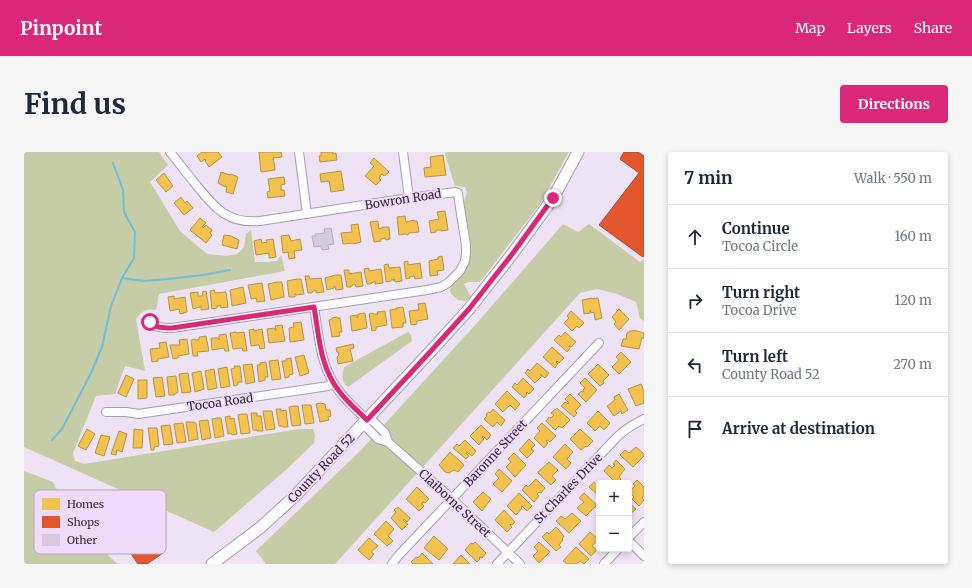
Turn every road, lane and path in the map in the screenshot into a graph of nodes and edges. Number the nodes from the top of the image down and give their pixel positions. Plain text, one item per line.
1 (170, 152) edge
2 (299, 152) edge
3 (403, 152) edge
4 (578, 152) edge
5 (410, 198) junction
6 (307, 214) junction
7 (314, 307) junction
8 (150, 322) dead end
9 (599, 343) dead end
10 (333, 383) junction
11 (106, 412) dead end
12 (644, 419) edge
13 (366, 420) junction
14 (452, 499) junction
15 (644, 522) edge
16 (632, 534) edge
17 (632, 543) edge
18 (507, 552) junction
19 (615, 552) edge
20 (644, 556) edge
21 (212, 564) edge
22 (392, 564) edge
23 (497, 564) edge
24 (520, 564) edge
25 (604, 564) edge

1 - 6 street, Bowron Road
2 - 6 street
3 - 5 street
4 - 13 main road, County Road 52
5 - 6 street, Bowron Road
5 - 7 street, Bowron Road
7 - 8 street
7 - 10 street, Claiborne Street
9 - 14 street, Baronne Street
10 - 11 street, Tocoa Road
10 - 13 street, Claiborne Street
12 - 18 street, St Charles Drive
13 - 14 street, Claiborne Street
13 - 21 main road, County Road 52
14 - 18 street, Claiborne Street
14 - 22 street, Baronne Street
15 - 16 street
17 - 20 street
18 - 23 street, St Charles Drive
18 - 24 street, Claiborne Street
19 - 25 street

